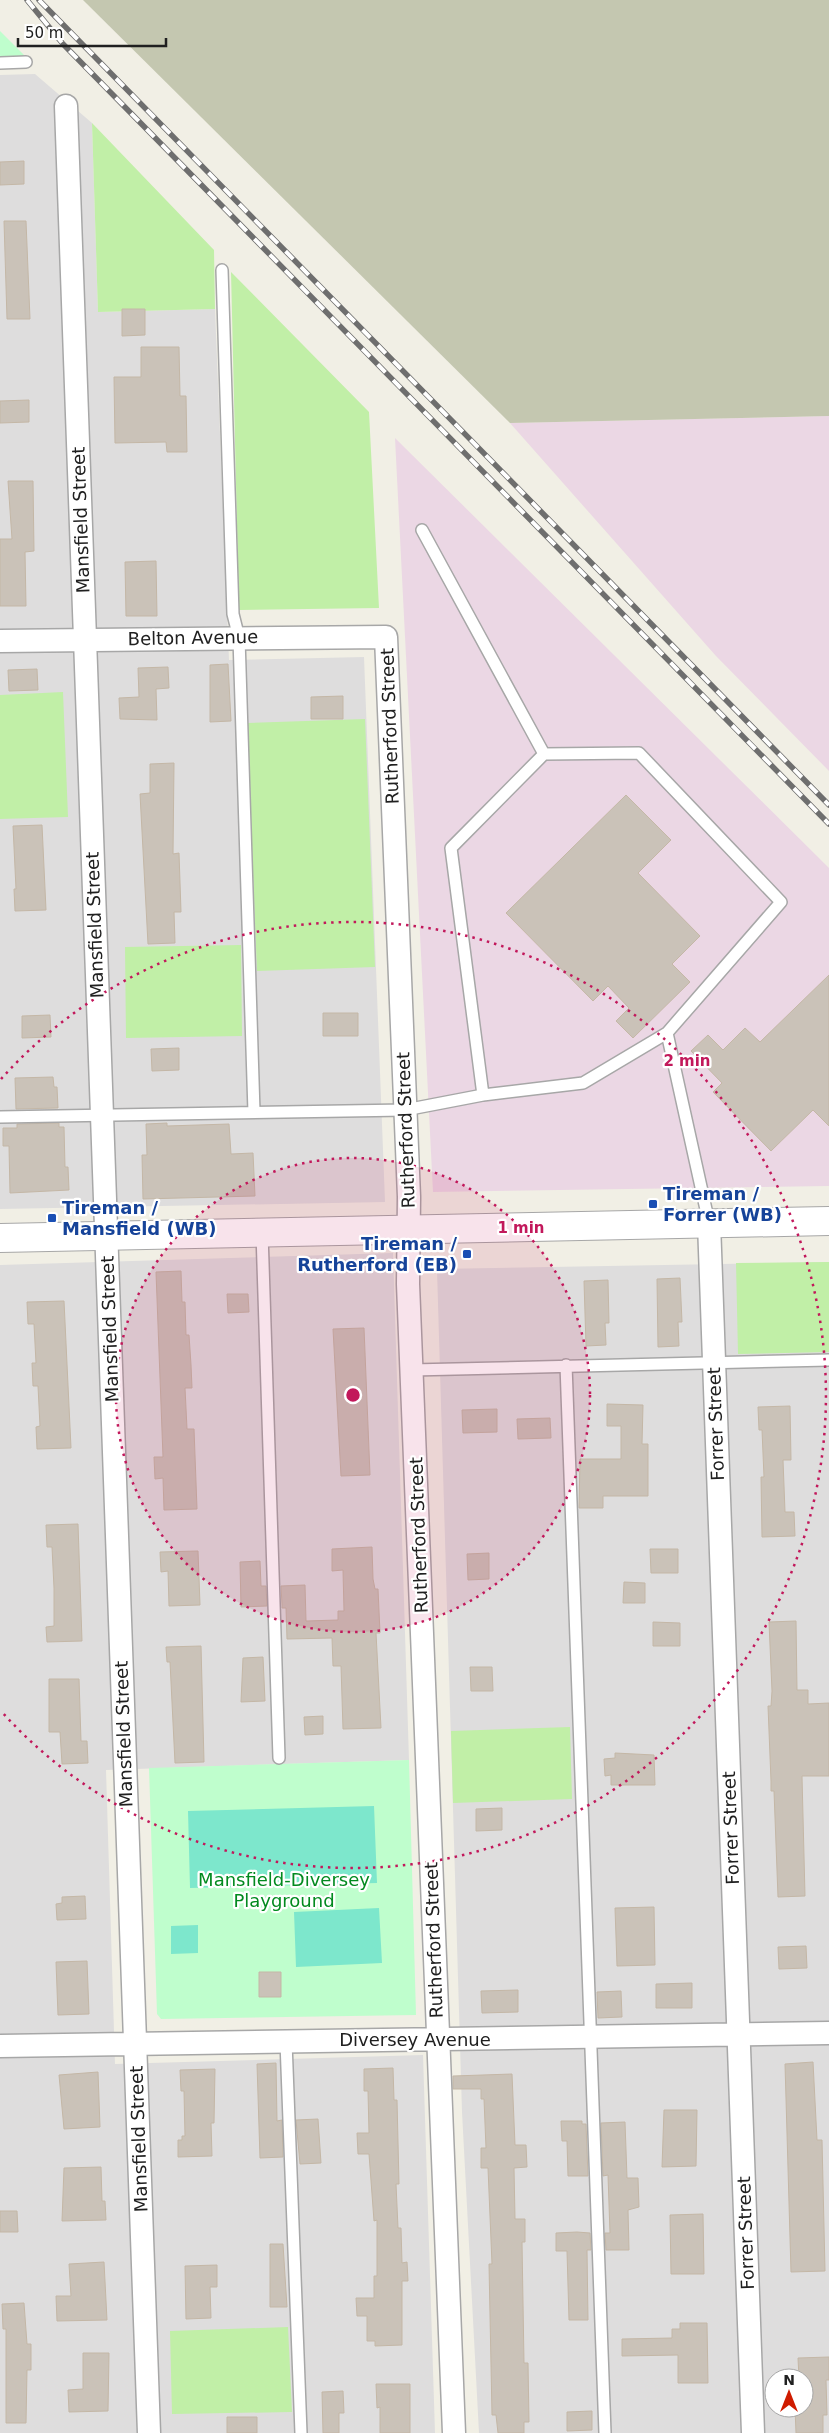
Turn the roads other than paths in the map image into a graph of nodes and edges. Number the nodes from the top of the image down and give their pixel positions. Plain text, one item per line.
1 (26, 62) dead end
2 (0, 63) edge
3 (66, 106) dead end
4 (222, 270) dead end
5 (422, 530) dead end
6 (386, 637) joint
7 (240, 638) junction
8 (85, 639) junction
9 (0, 641) edge
10 (544, 754) junction
11 (667, 1033) junction
12 (484, 1095) junction
13 (405, 1110) junction
14 (254, 1112) junction
15 (102, 1115) junction
16 (0, 1117) edge
17 (829, 1221) edge
18 (709, 1224) junction
19 (409, 1230) junction
20 (262, 1233) junction
21 (106, 1236) junction
22 (0, 1238) edge
23 (829, 1360) edge
24 (714, 1363) junction
25 (566, 1365) junction
26 (412, 1370) junction
27 (279, 1758) dead end
28 (829, 2033) edge
29 (738, 2035) junction
30 (591, 2038) junction
31 (438, 2040) junction
32 (286, 2042) junction
33 (135, 2044) junction
34 (0, 2046) edge
35 (149, 2433) edge
36 (301, 2433) edge
37 (454, 2433) edge
38 (605, 2433) edge
39 (753, 2433) edge

1 - 2 lane
3 - 8 street, Mansfield Street
4 - 7 lane
5 - 10 lane
6 - 7 street, Belton Avenue
6 - 13 street, Rutherford Street
7 - 8 street, Belton Avenue
7 - 14 lane
8 - 9 street, Belton Avenue
8 - 15 street, Mansfield Street
10 - 11 lane
10 - 12 lane
11 - 12 lane
11 - 18 lane
12 - 13 lane
13 - 14 lane
13 - 19 street, Rutherford Street
14 - 15 lane
15 - 16 lane
15 - 21 street, Mansfield Street
17 - 18 street
18 - 19 street
18 - 24 street, Forrer Street
19 - 20 street
19 - 26 street, Rutherford Street
20 - 21 street
20 - 27 lane
21 - 22 street
21 - 33 street, Mansfield Street
23 - 24 lane
24 - 25 lane
24 - 29 street, Forrer Street
25 - 26 lane
25 - 30 lane
26 - 31 street, Rutherford Street
28 - 29 street, Diversey Avenue
29 - 30 street, Diversey Avenue
29 - 39 street, Forrer Street
30 - 31 street, Diversey Avenue
30 - 38 lane
31 - 32 street, Diversey Avenue
31 - 37 street, Rutherford Street
32 - 33 street, Diversey Avenue
32 - 36 lane
33 - 34 street, Diversey Avenue
33 - 35 street, Mansfield Street

